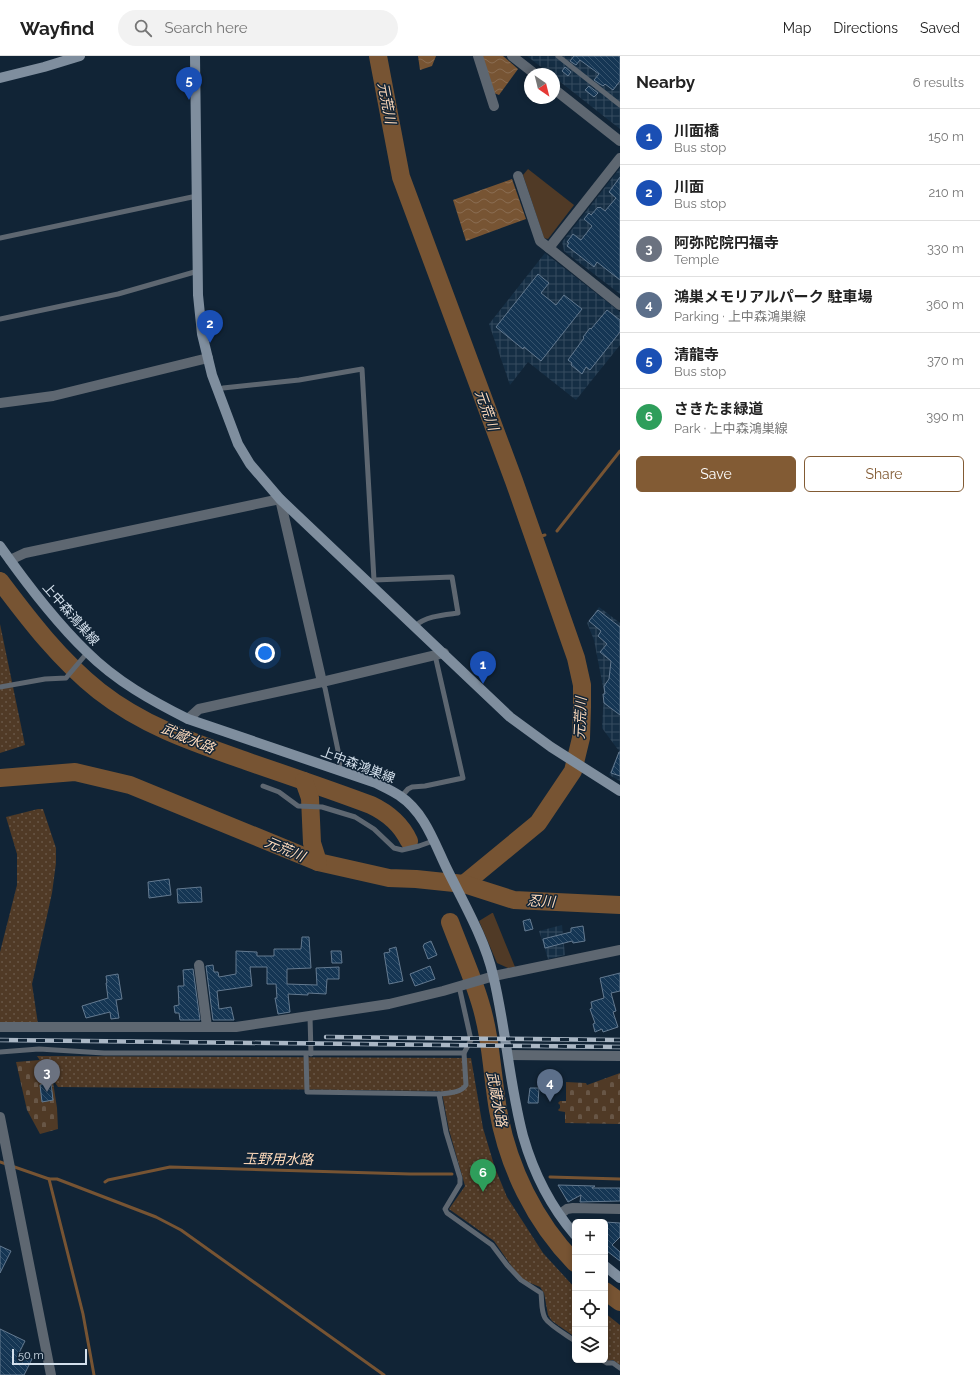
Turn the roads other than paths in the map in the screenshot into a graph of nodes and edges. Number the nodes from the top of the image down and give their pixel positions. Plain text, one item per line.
1 (80, 56) edge
2 (195, 56) edge
3 (478, 56) edge
4 (512, 56) edge
5 (558, 56) edge
6 (527, 68) edge
7 (0, 78) edge
8 (560, 94) edge
9 (620, 105) edge
10 (494, 106) dead end
11 (620, 140) edge
12 (620, 158) edge
13 (518, 176) dead end
14 (197, 198) junction
15 (0, 238) edge
16 (549, 248) junction
17 (198, 271) junction
18 (620, 305) edge
19 (0, 319) edge
20 (208, 358) junction
21 (217, 390) junction
22 (0, 404) edge
23 (280, 499) junction
24 (4, 554) edge
25 (372, 582) junction
26 (415, 626) junction
27 (87, 653) junction
28 (439, 654) junction
29 (322, 682) junction
30 (0, 687) edge
31 (188, 718) junction
32 (339, 770) junction
33 (263, 786) dead end
34 (620, 791) edge
35 (401, 797) junction
36 (435, 844) junction
37 (620, 950) edge
38 (199, 965) dead end
39 (489, 977) junction
40 (462, 985) junction
41 (310, 1016) junction
42 (0, 1027) edge
43 (207, 1028) junction
44 (0, 1052) edge
45 (464, 1053) junction
46 (308, 1054) junction
47 (508, 1055) junction
48 (620, 1056) edge
49 (439, 1094) junction
50 (0, 1117) edge
51 (620, 1209) edge
52 (560, 1214) junction
53 (572, 1231) edge
54 (608, 1268) edge
55 (620, 1278) edge
56 (572, 1339) edge
57 (608, 1363) edge
58 (620, 1368) edge
59 (51, 1375) edge

1 - 7 street
2 - 14 street
3 - 10 street
4 - 6 street
5 - 9 lane
8 - 11 street
12 - 16 street
13 - 16 street
14 - 15 lane
14 - 17 street
16 - 18 street
17 - 19 lane
17 - 20 street
20 - 21 street
20 - 22 street
21 - 23 street
21 - 25 lane
23 - 24 street
23 - 25 street
23 - 29 street
24 - 27 street, 上中森鴻巣線
25 - 26 street
25 - 26 lane
26 - 28 street
27 - 30 lane
27 - 31 street, 上中森鴻巣線
28 - 29 street
28 - 34 street
28 - 35 lane
29 - 31 street
29 - 32 lane
31 - 32 street, 上中森鴻巣線
32 - 35 street, 上中森鴻巣線
33 - 36 lane
35 - 36 street, 上中森鴻巣線
36 - 39 street, 上中森鴻巣線
37 - 39 street
38 - 43 street
39 - 40 street
39 - 47 street, 上中森鴻巣線
40 - 41 street
40 - 45 lane
41 - 43 street
41 - 46 lane
42 - 43 street
44 - 46 lane
45 - 46 lane
45 - 49 lane
46 - 49 lane
47 - 48 street
47 - 52 street, 上中森鴻巣線
49 - 56 lane
50 - 59 street
51 - 52 street
52 - 53 street, 上中森鴻巣線
54 - 55 street
57 - 58 lane

